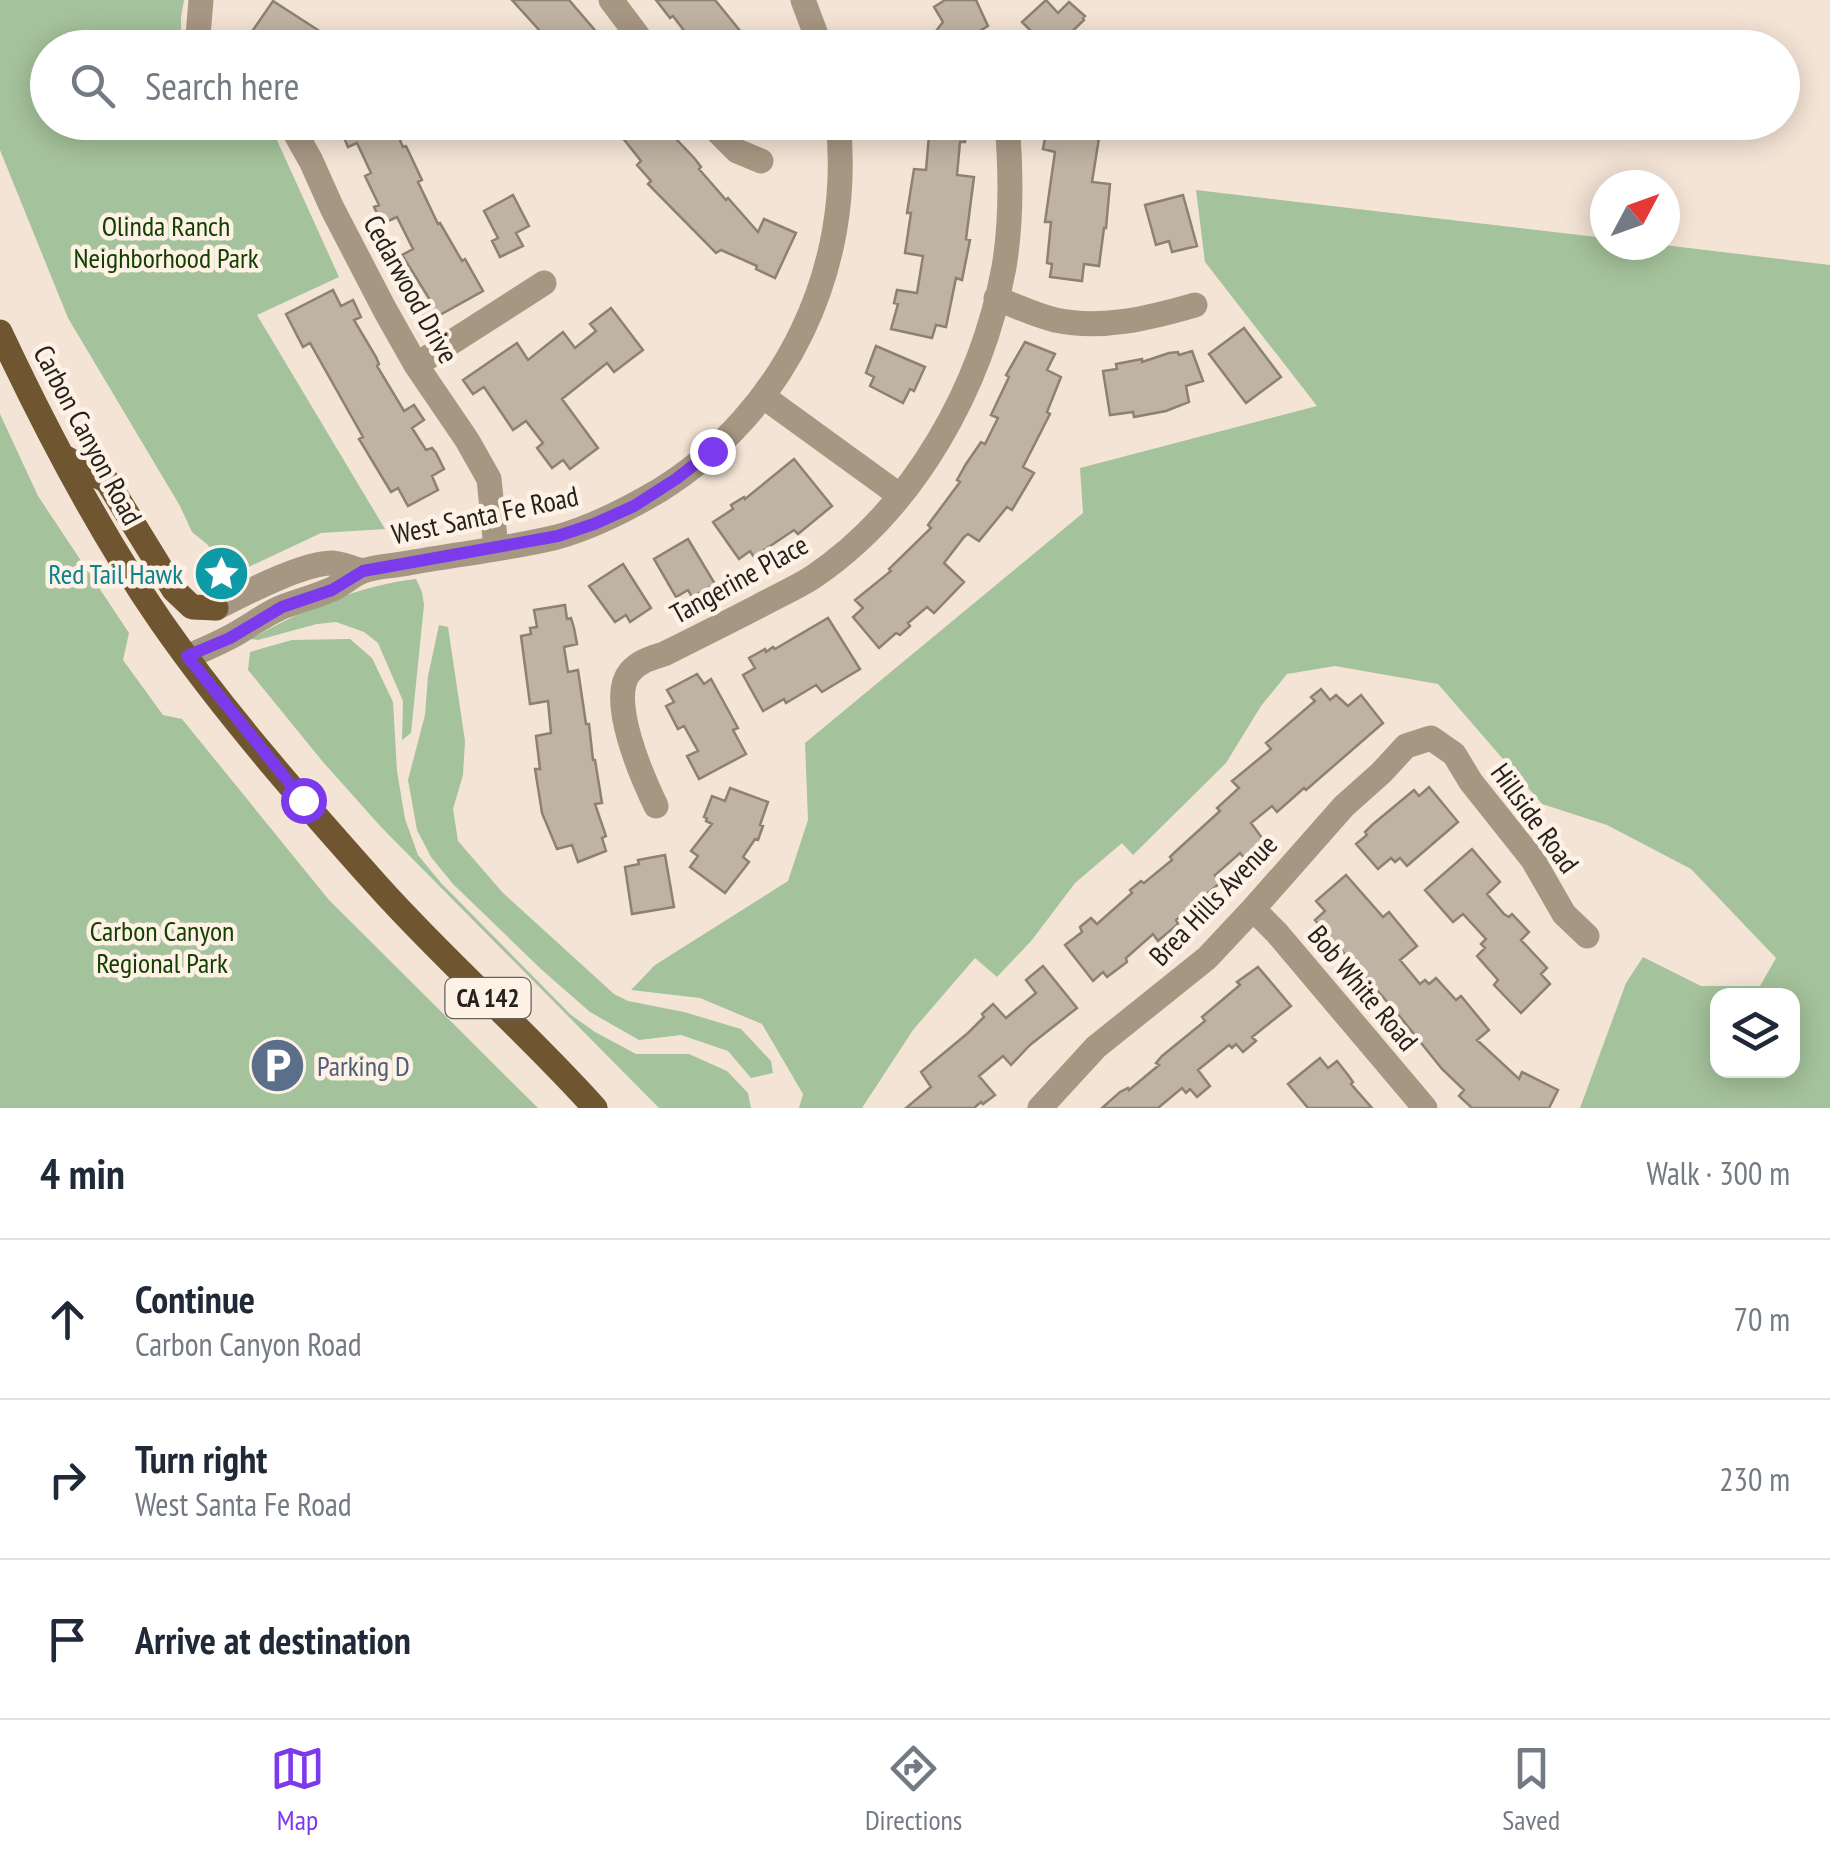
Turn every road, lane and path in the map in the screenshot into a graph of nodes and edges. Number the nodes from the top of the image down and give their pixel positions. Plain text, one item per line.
1 (201, 0) edge
2 (611, 0) edge
3 (803, 0) edge
4 (198, 30) edge
5 (634, 30) edge
6 (815, 30) edge
7 (300, 140) edge
8 (727, 140) edge
9 (839, 140) edge
10 (1008, 140) edge
11 (761, 162) dead end
12 (544, 283) dead end
13 (996, 298) junction
14 (1196, 304) dead end
15 (0, 332) edge
16 (416, 364) junction
17 (764, 396) junction
18 (62, 456) junction
19 (899, 495) junction
20 (496, 548) junction
21 (363, 571) junction
22 (216, 608) joint
23 (187, 656) junction
24 (1431, 738) joint
25 (656, 806) dead end
26 (1253, 910) junction
27 (1586, 936) dead end
28 (595, 1108) edge
29 (1040, 1108) edge
30 (1424, 1108) edge

1 - 4 street
2 - 5 street
3 - 6 street
7 - 16 street, Cedarwood Drive
8 - 11 street
9 - 17 street, West Santa Fe Road
10 - 13 street, Tangerine Place
12 - 16 street
13 - 14 street
13 - 19 street, Tangerine Place
15 - 18 main road, Carbon Canyon Road / CA 142
16 - 20 street, Cedarwood Drive
17 - 19 street
17 - 20 street, West Santa Fe Road
18 - 22 main road
18 - 23 main road, Carbon Canyon Road / CA 142
19 - 25 street, Tangerine Place
20 - 21 street, West Santa Fe Road
21 - 22 street, West Santa Fe Road
21 - 23 street, West Santa Fe Road
23 - 28 main road, Carbon Canyon Road / CA 142
24 - 26 street, Brea Hills Avenue
24 - 27 street, Hillside Road
26 - 29 street, Brea Hills Avenue
26 - 30 street, Bob White Road

